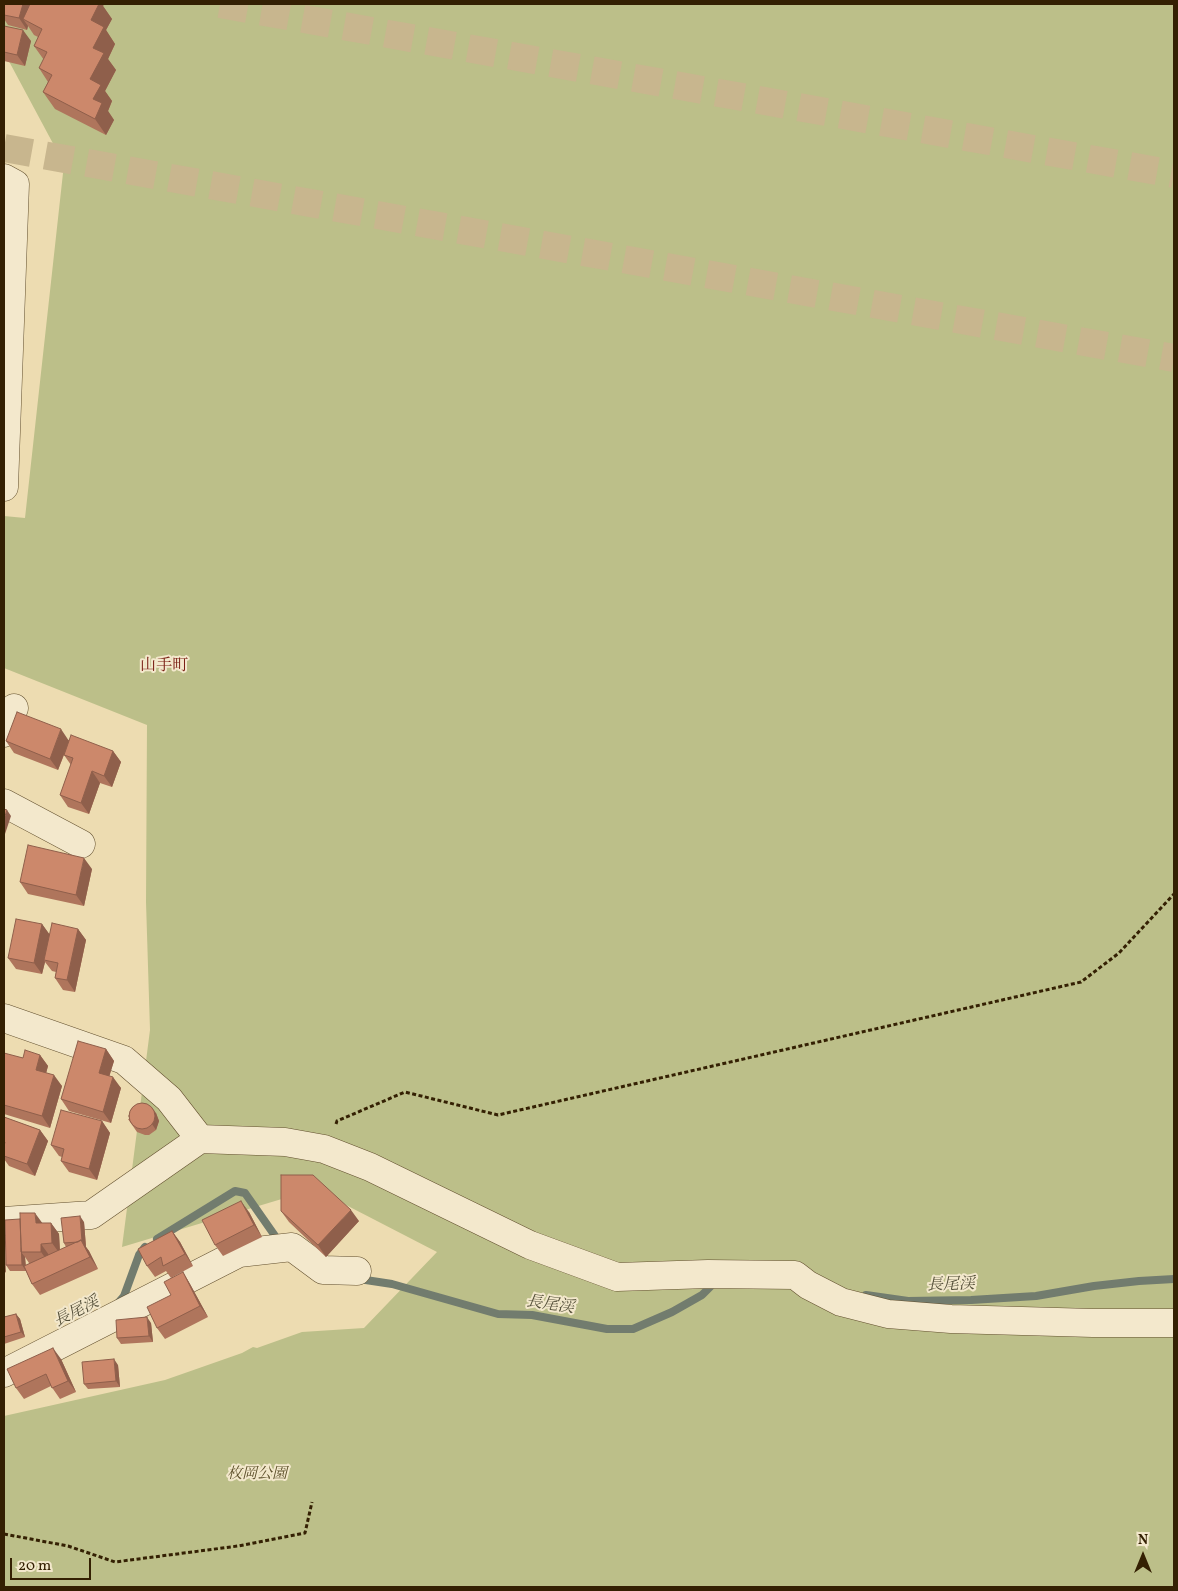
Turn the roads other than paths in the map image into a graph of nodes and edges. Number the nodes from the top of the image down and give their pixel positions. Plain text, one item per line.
1 (4, 178) edge
2 (4, 487) edge
3 (14, 708) dead end
4 (4, 733) edge
5 (4, 803) edge
6 (80, 844) dead end
7 (4, 1018) edge
8 (200, 1139) junction
9 (4, 1221) edge
10 (357, 1271) dead end
11 (1174, 1323) edge
12 (4, 1373) edge

1 - 2 street
3 - 4 street
5 - 6 street
7 - 8 street
8 - 9 street
8 - 11 street
10 - 12 street

